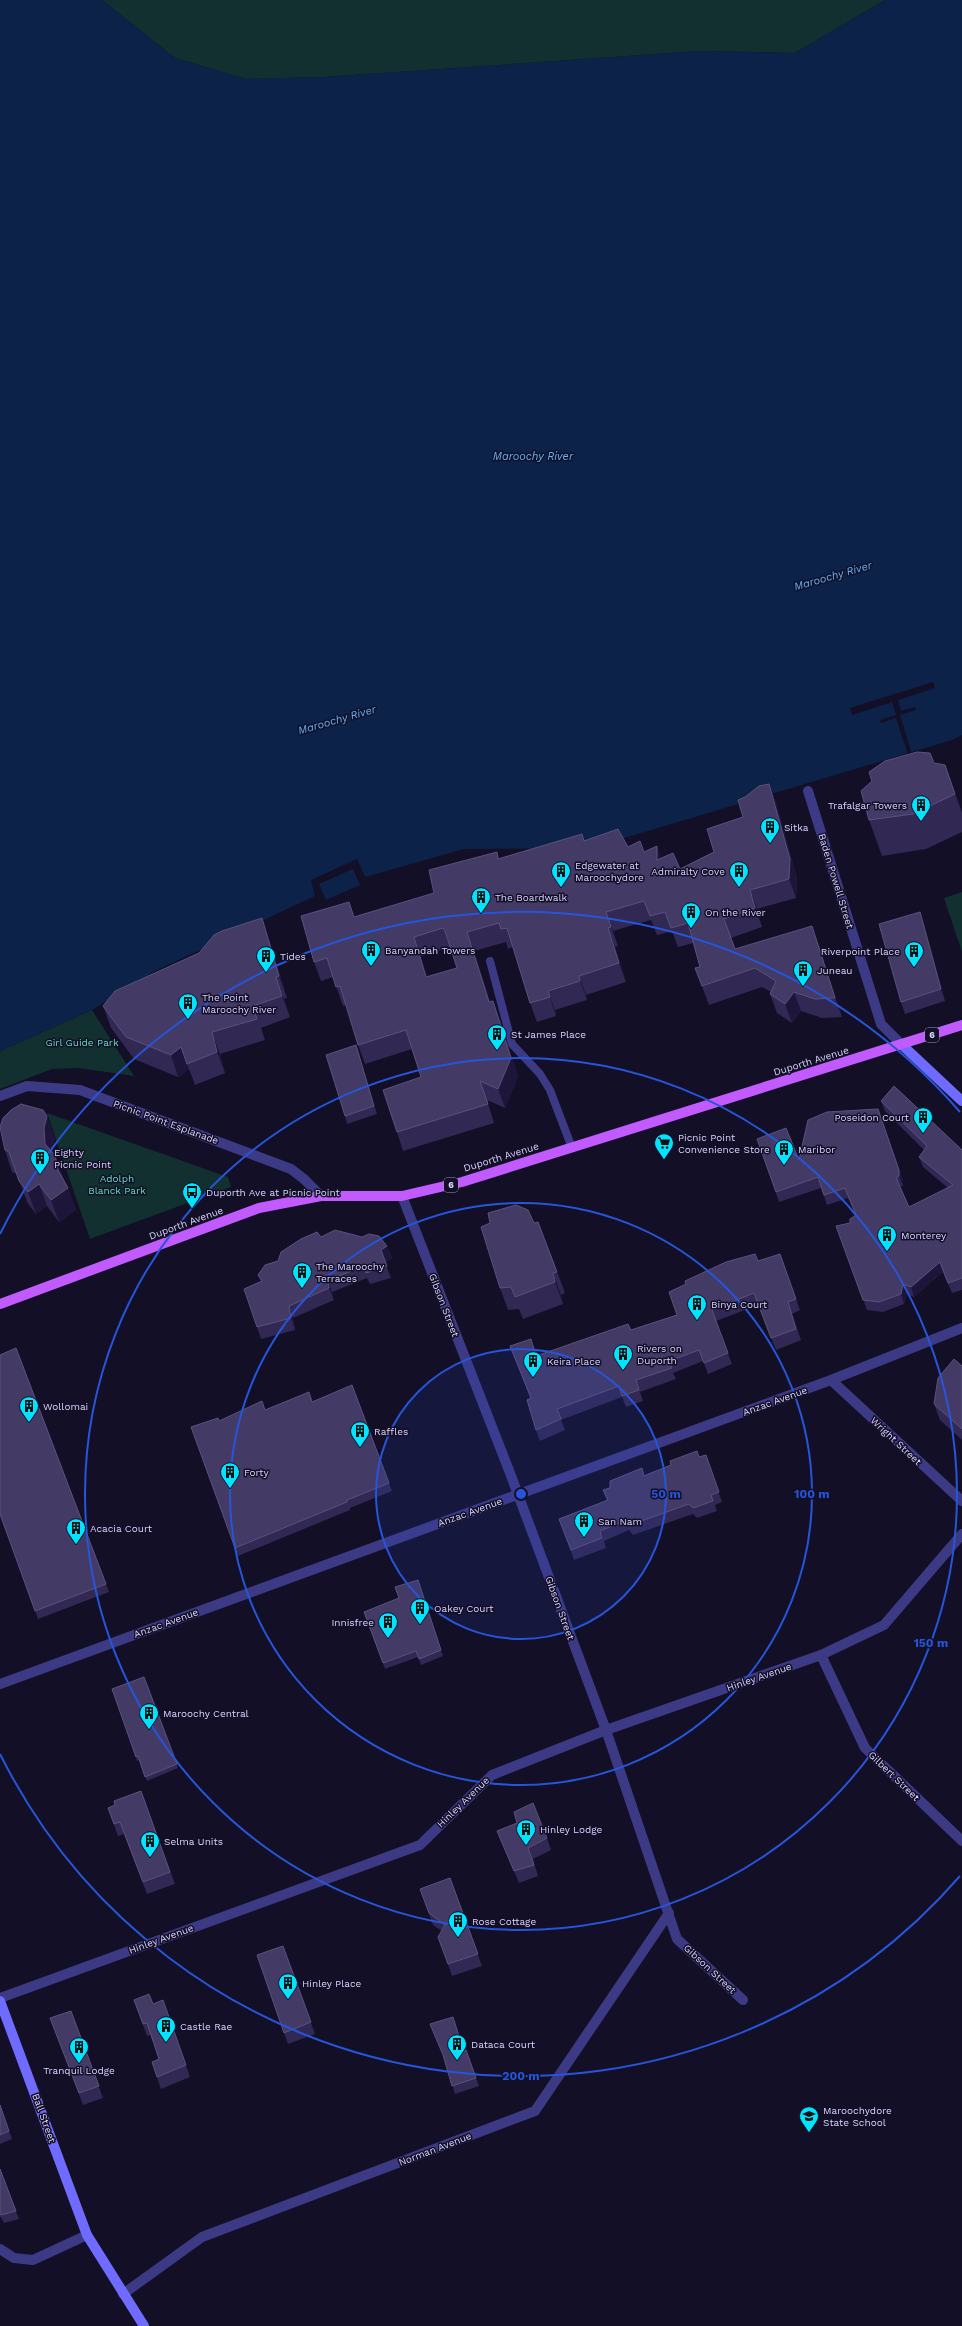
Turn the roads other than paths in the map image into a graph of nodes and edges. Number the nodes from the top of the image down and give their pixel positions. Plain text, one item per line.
1 (808, 791) dead end
2 (490, 961) dead end
3 (962, 1025) edge
4 (901, 1044) junction
5 (0, 1096) edge
6 (962, 1101) edge
7 (572, 1148) junction
8 (321, 1196) junction
9 (402, 1196) junction
10 (0, 1304) edge
11 (962, 1328) edge
12 (831, 1380) junction
13 (518, 1494) junction
14 (962, 1501) edge
15 (962, 1534) edge
16 (821, 1655) junction
17 (0, 1684) edge
18 (606, 1730) junction
19 (962, 1841) edge
20 (669, 1913) junction
21 (0, 2000) edge
22 (742, 2000) dead end
23 (87, 2235) junction
24 (0, 2249) edge
25 (123, 2294) junction
26 (144, 2326) edge

1 - 4 street, Baden Powell Street
2 - 7 lane
3 - 4 main road, Duporth Avenue / 6
4 - 6 main road, Baden Powell Street
4 - 7 main road, Duporth Avenue / 6
5 - 8 street, Picnic Point Esplanade
7 - 9 main road, Duporth Avenue / 6
8 - 9 main road, Duporth Avenue / 6
8 - 10 main road, Duporth Avenue / 6
9 - 13 street, Gibson Street
11 - 12 street, Anzac Avenue
12 - 13 street, Anzac Avenue
12 - 14 street, Wright Street
13 - 17 street, Anzac Avenue
13 - 18 street, Gibson Street
15 - 16 street, Hinley Avenue
16 - 18 street, Hinley Avenue
16 - 19 street, Gilbert Street
18 - 20 street, Gibson Street
18 - 21 street, Hinley Avenue
20 - 22 street, Gibson Street
20 - 25 street, Norman Avenue
21 - 23 main road, Ball Street
23 - 24 street
23 - 25 main road, Ball Street
25 - 26 main road, Ball Street

